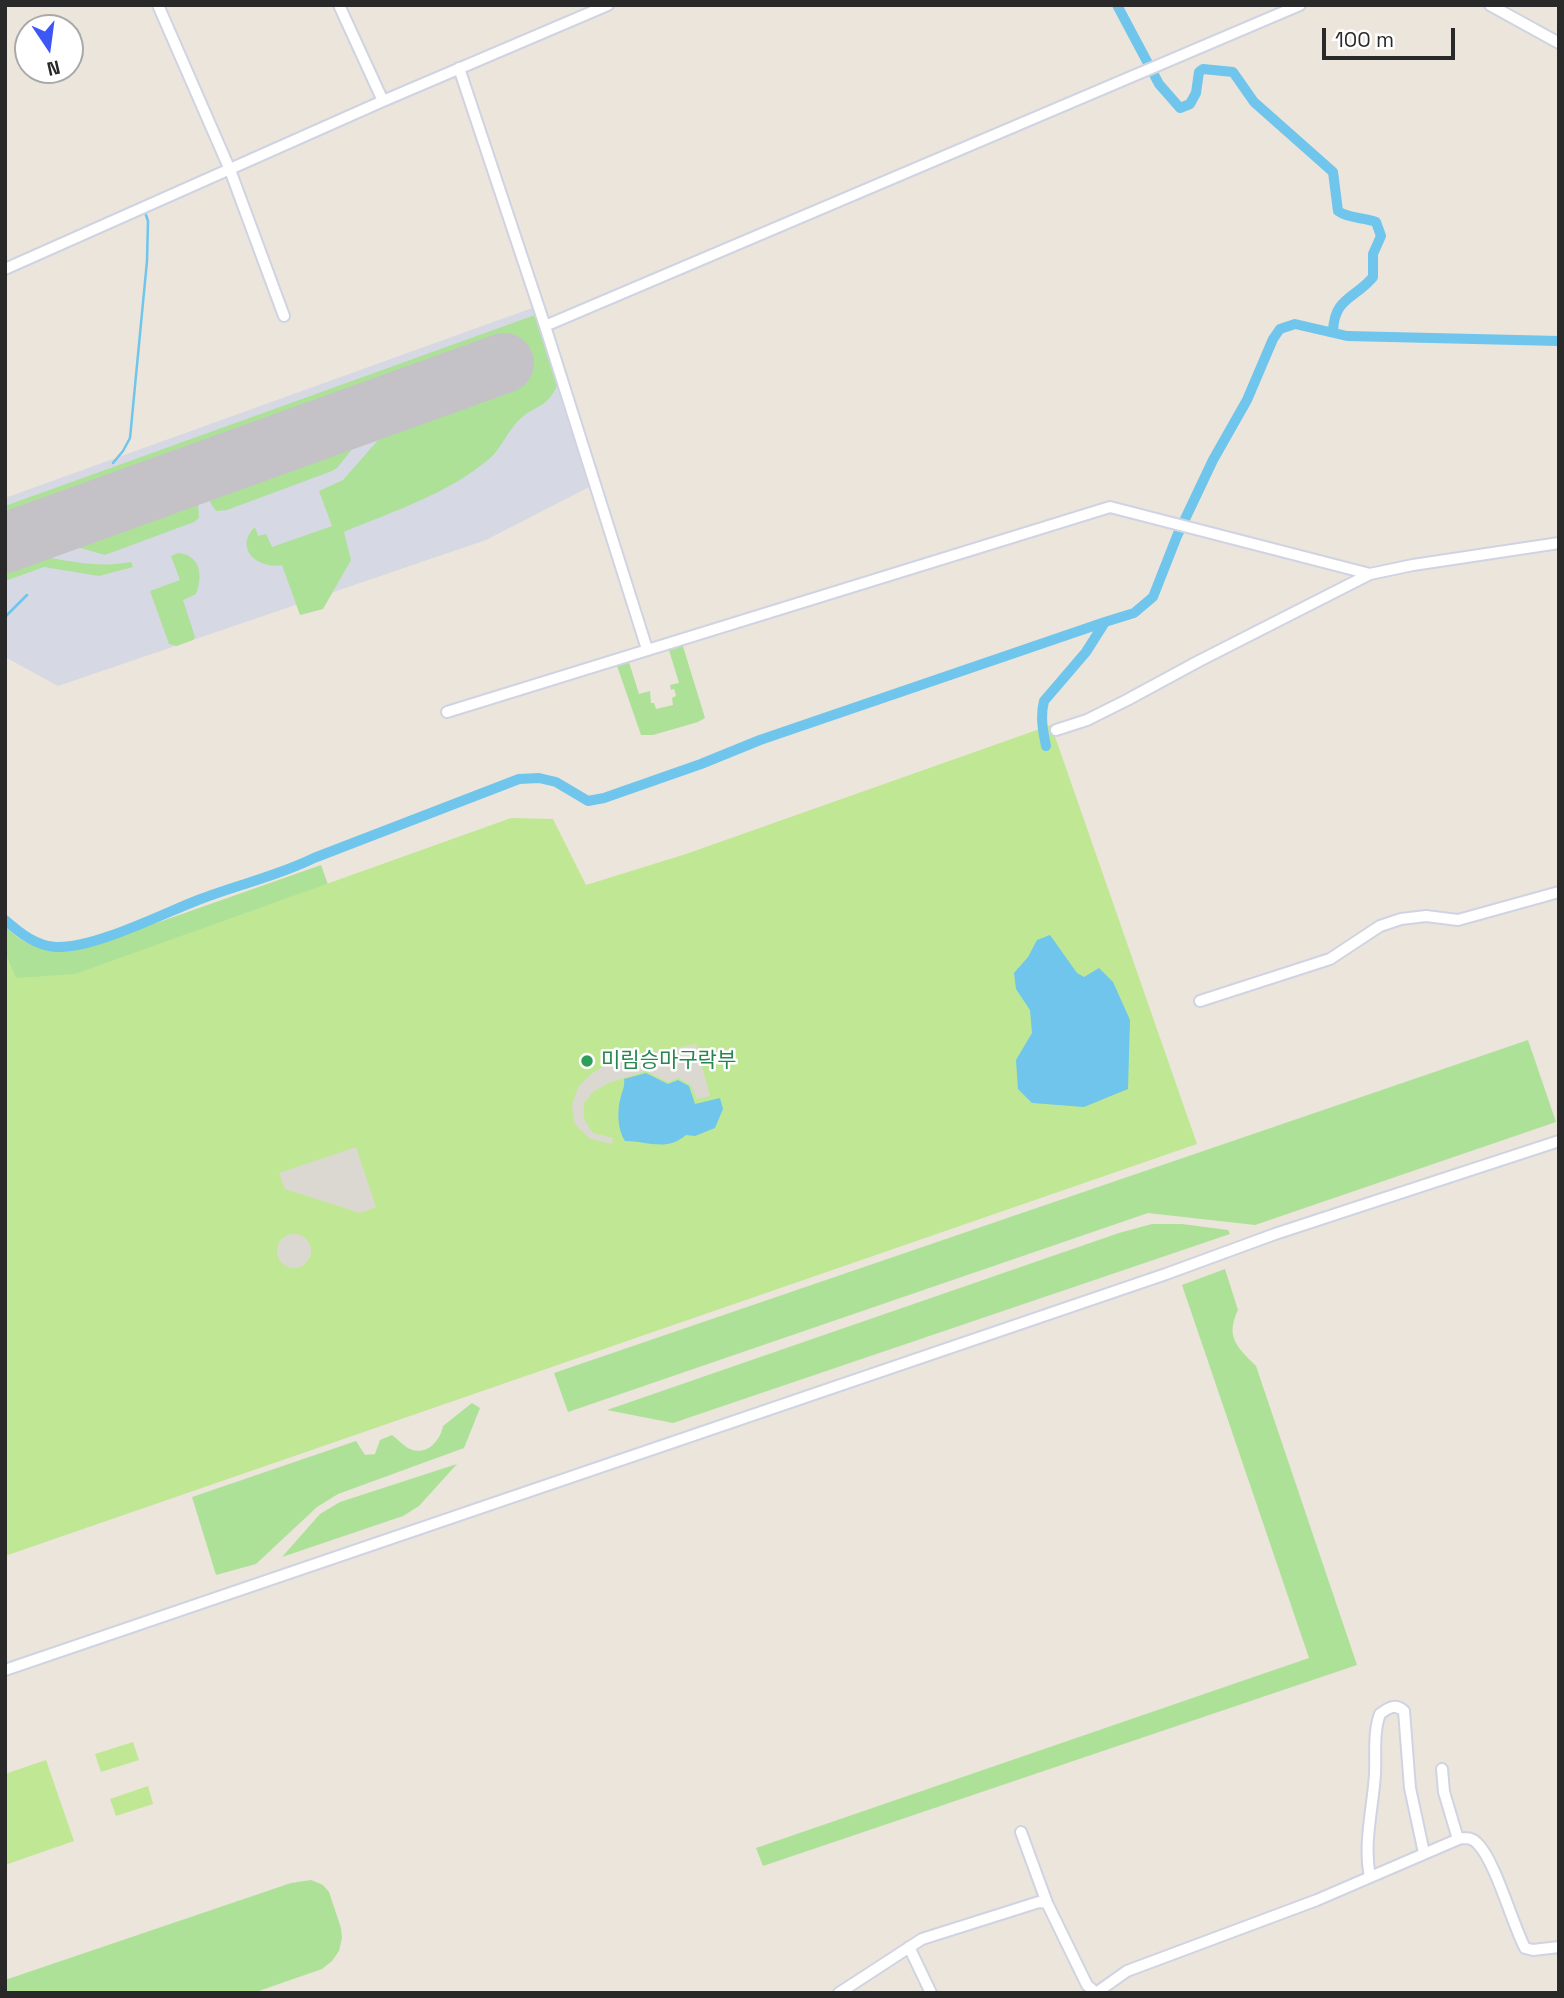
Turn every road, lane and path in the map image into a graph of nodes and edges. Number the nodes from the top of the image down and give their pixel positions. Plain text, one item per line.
1 (158, 5) edge
2 (338, 5) edge
3 (608, 5) edge
4 (1300, 5) edge
5 (1490, 5) edge
6 (1559, 43) edge
7 (459, 68) junction
8 (383, 101) junction
9 (230, 170) junction
10 (5, 269) edge
11 (284, 316) dead end
12 (545, 327) junction
13 (1559, 543) edge
14 (1370, 574) junction
15 (647, 649) junction
16 (447, 712) dead end
17 (1056, 730) dead end
18 (1559, 892) edge
19 (1200, 1000) dead end
20 (1559, 1141) edge
21 (5, 1670) edge
22 (1442, 1769) dead end
23 (1021, 1832) dead end
24 (1458, 1839) junction
25 (1424, 1853) junction
26 (1370, 1877) junction
27 (1047, 1903) junction
28 (909, 1947) junction
29 (1559, 1947) edge
30 (839, 1993) edge
31 (931, 1993) edge
32 (1096, 1993) edge

1 - 9 street
2 - 8 street
3 - 7 street
4 - 12 street
5 - 6 street
7 - 8 street
7 - 12 street
8 - 9 street
9 - 10 street
9 - 11 street
12 - 15 street
13 - 14 street
14 - 15 street
14 - 17 street
15 - 16 street
18 - 19 street
20 - 21 street
22 - 24 street
23 - 27 street
24 - 25 street
24 - 29 street
25 - 26 street
25 - 26 street
26 - 32 street
27 - 28 street
27 - 32 street
28 - 30 street
28 - 31 street

